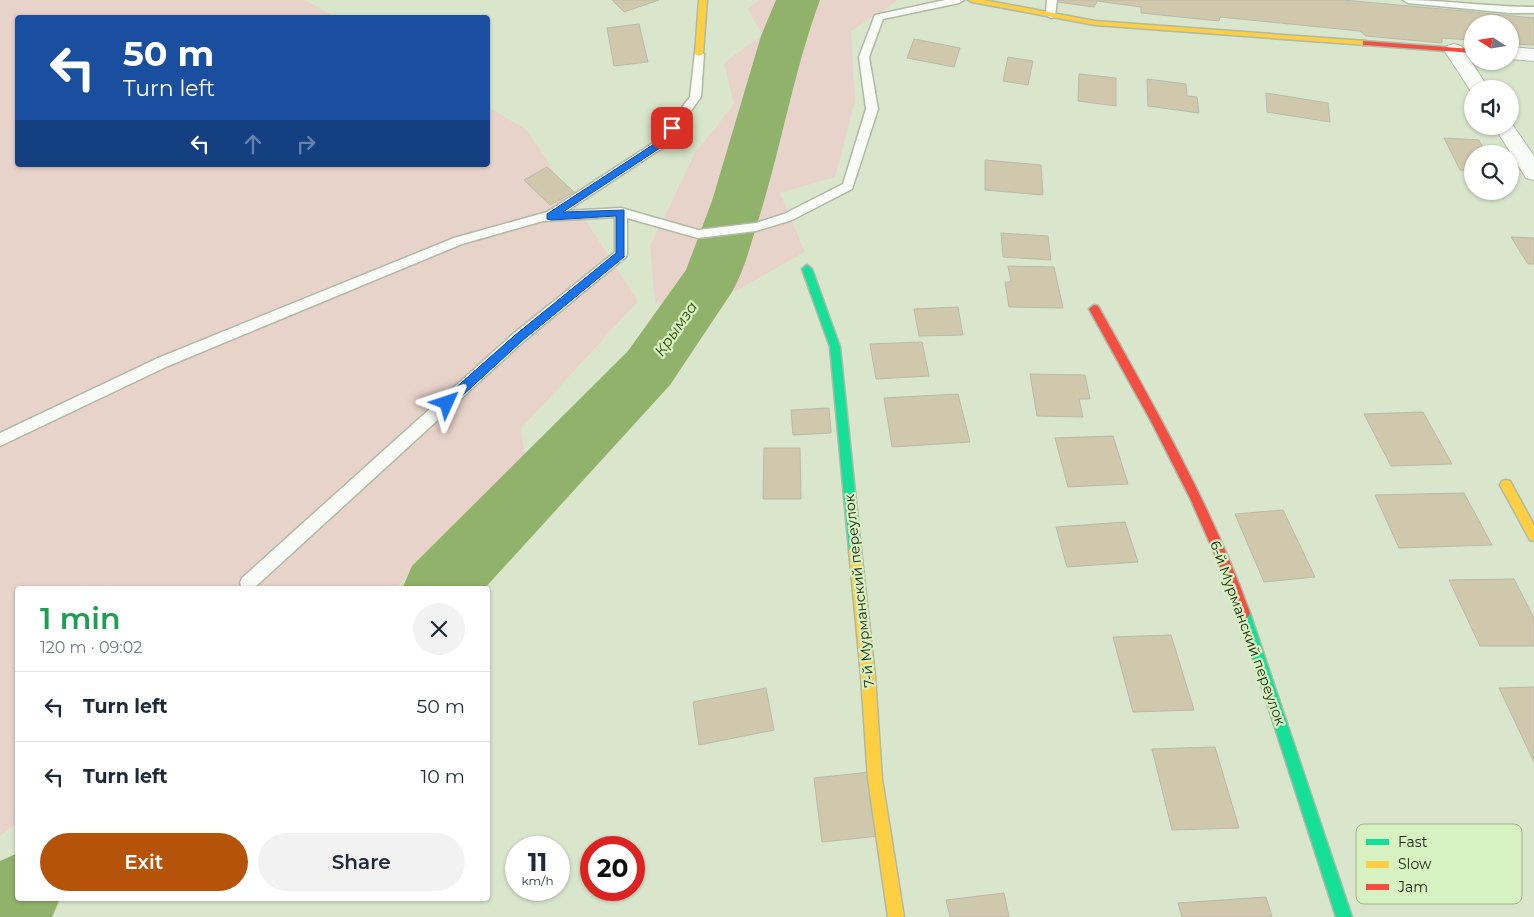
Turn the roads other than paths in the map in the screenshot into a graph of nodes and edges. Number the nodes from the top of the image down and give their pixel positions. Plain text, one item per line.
1 (703, 0) edge
2 (959, 0) edge
3 (972, 0) edge
4 (1052, 0) edge
5 (1408, 0) edge
6 (1534, 10) edge
7 (1051, 15) junction
8 (1463, 50) edge
9 (699, 54) joint
10 (1519, 54) edge
11 (1534, 55) edge
12 (1475, 80) edge
13 (1510, 135) edge
14 (1534, 173) edge
15 (621, 212) junction
16 (551, 216) junction
17 (807, 269) dead end
18 (1094, 309) dead end
19 (0, 440) edge
20 (1506, 486) dead end
21 (1534, 536) edge
22 (248, 582) dead end
23 (896, 917) edge
24 (1344, 917) edge

1 - 9 street
2 - 15 lane
3 - 7 street
4 - 7 lane
5 - 6 lane
7 - 8 street
8 - 12 street
9 - 16 lane
10 - 11 street
13 - 14 street
15 - 16 lane
15 - 22 lane
16 - 19 lane
17 - 23 street, 7-й Мурманский переулок
18 - 24 street, 6-й Мурманский переулок
20 - 21 street

